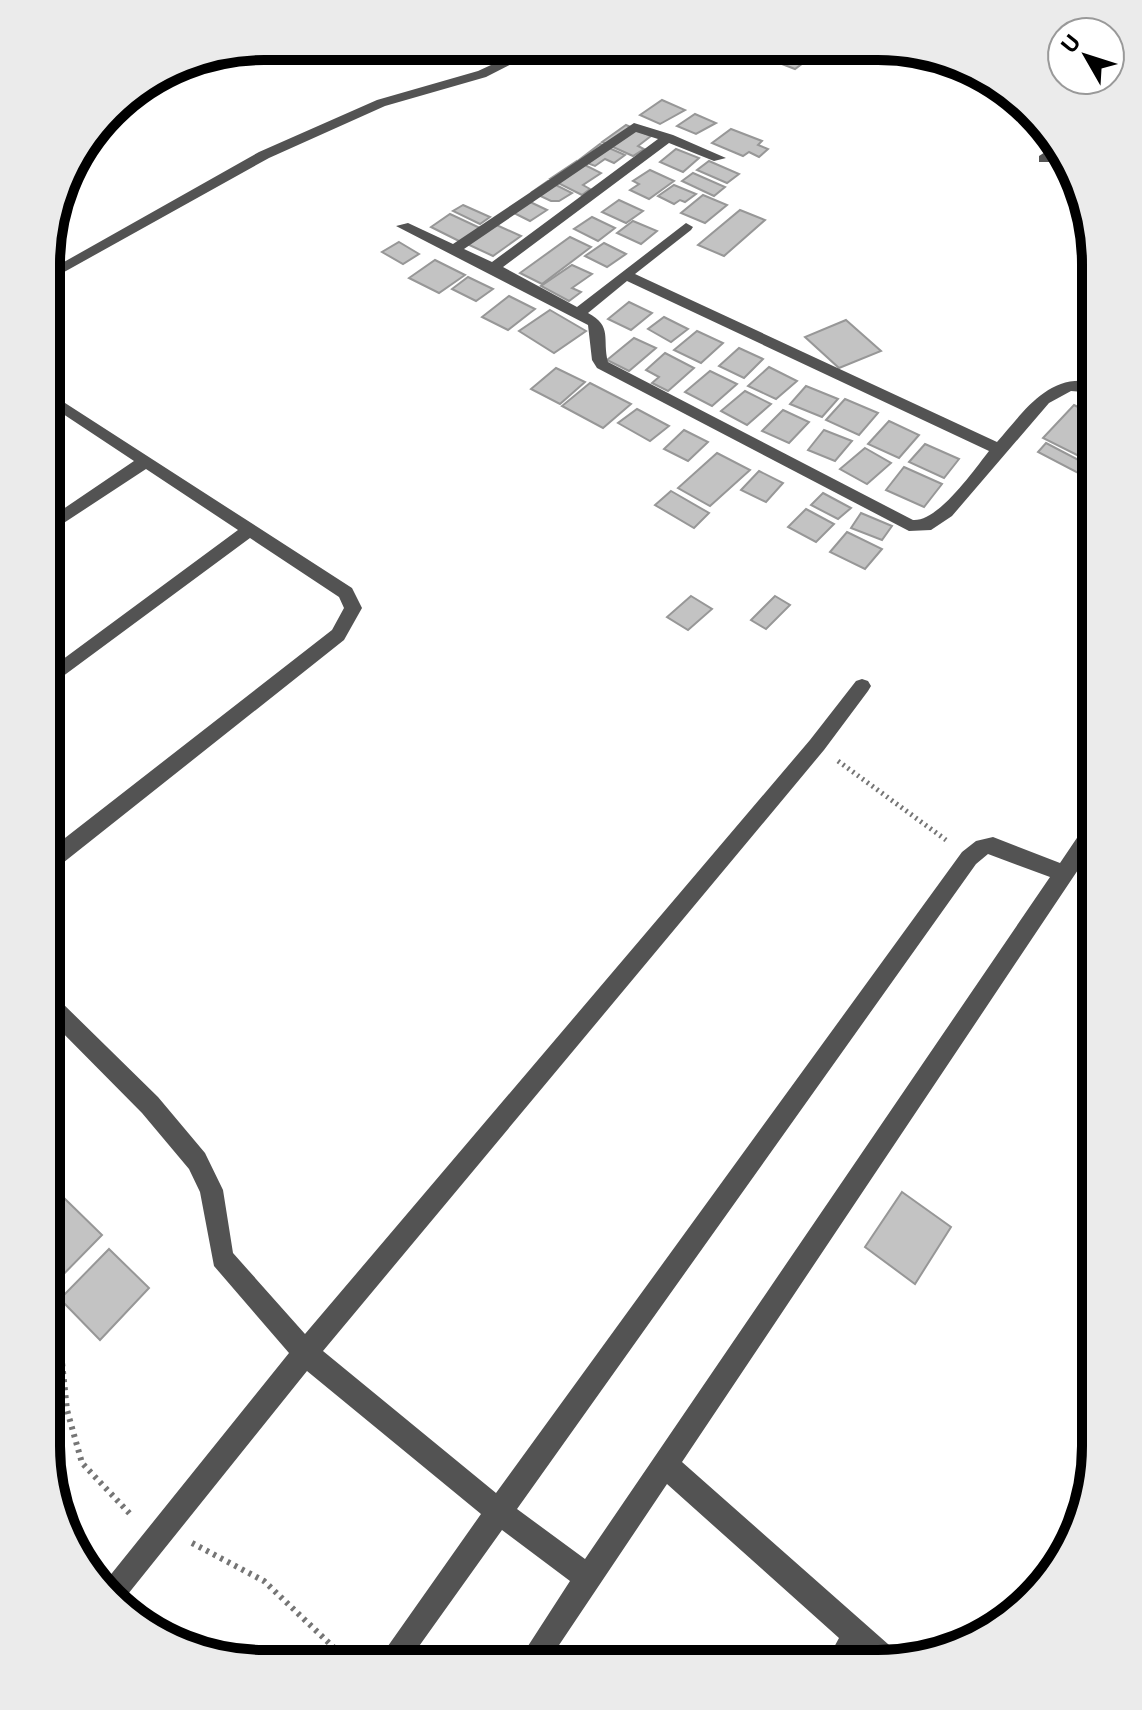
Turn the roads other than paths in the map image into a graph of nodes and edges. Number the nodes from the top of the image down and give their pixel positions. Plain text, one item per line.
1 (512, 60) edge
2 (668, 138) junction
3 (1050, 155) edge
4 (719, 158) dead end
5 (1044, 159) dead end
6 (403, 226) dead end
7 (686, 227) dead end
8 (454, 250) junction
9 (493, 268) junction
10 (60, 270) edge
11 (625, 275) junction
12 (579, 312) junction
13 (1082, 385) edge
14 (60, 405) edge
15 (998, 449) junction
16 (145, 462) junction
17 (60, 519) edge
18 (250, 530) junction
19 (60, 671) edge
20 (862, 686) dead end
21 (1082, 847) edge
22 (60, 854) edge
23 (1064, 874) junction
24 (60, 1016) edge
25 (305, 1353) junction
26 (666, 1465) junction
27 (499, 1512) junction
28 (587, 1577) junction
29 (117, 1587) edge
30 (857, 1635) junction
31 (399, 1650) edge
32 (539, 1650) edge
33 (848, 1650) edge
34 (874, 1650) edge

1 - 10 street
2 - 4 street
2 - 8 street
2 - 9 street
3 - 5 street
6 - 8 street
7 - 11 street
8 - 9 street
9 - 12 street
11 - 12 street
11 - 15 street
12 - 15 street
13 - 15 street
14 - 16 street
16 - 17 street
16 - 18 street
18 - 19 street
18 - 22 street
20 - 25 street
21 - 23 street
23 - 26 street
23 - 27 street
24 - 25 street
25 - 27 street
25 - 29 street
26 - 28 street
26 - 30 street
27 - 28 street
27 - 31 street
28 - 32 street
30 - 33 street
30 - 34 street

